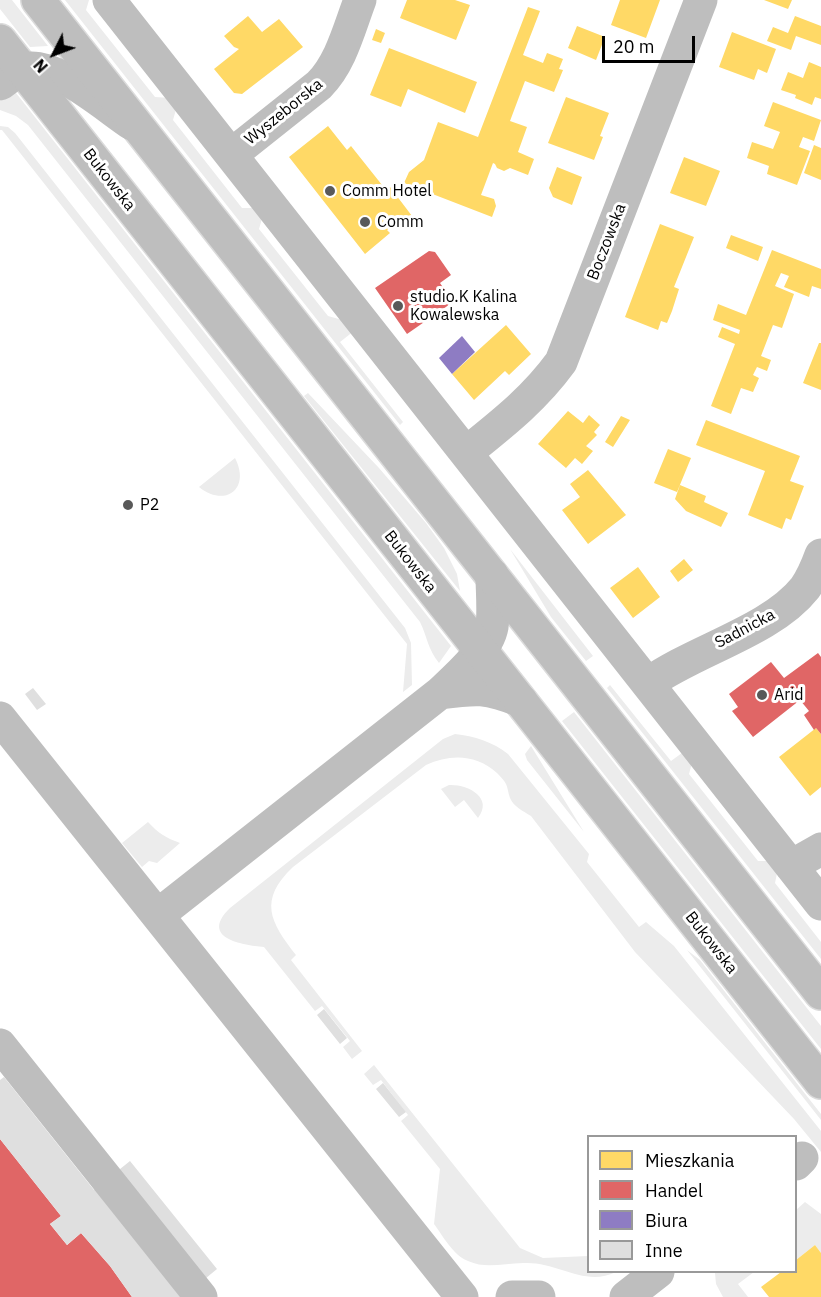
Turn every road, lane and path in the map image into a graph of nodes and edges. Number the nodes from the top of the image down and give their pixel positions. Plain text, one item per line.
1 (38, 0) edge
2 (109, 0) edge
3 (360, 0) edge
4 (701, 0) edge
5 (0, 40) edge
6 (11, 77) edge
7 (140, 130) junction
8 (231, 155) junction
9 (467, 452) junction
10 (821, 555) edge
11 (492, 574) junction
12 (480, 650) junction
13 (649, 683) junction
14 (440, 693) junction
15 (521, 701) junction
16 (0, 718) edge
17 (10, 752) edge
18 (821, 849) edge
19 (791, 866) junction
20 (821, 904) edge
21 (158, 915) junction
22 (821, 993) edge
23 (5, 1058) edge
24 (821, 1082) edge
25 (657, 1273) edge
26 (201, 1297) edge
27 (462, 1297) edge
28 (512, 1297) edge
29 (539, 1297) edge
30 (626, 1297) edge

1 - 7 main road
2 - 8 main road
3 - 8 main road, Wyszeborska
4 - 9 main road, Boczowska
5 - 6 main road, Bukowska
6 - 7 main road
6 - 12 main road, Bukowska
7 - 11 main road
8 - 9 main road
9 - 13 main road
10 - 13 main road, Sadnicka
11 - 12 main road
11 - 22 main road
12 - 14 main road
12 - 15 main road, Bukowska
13 - 19 main road
14 - 15 main road
14 - 21 main road
15 - 24 main road, Bukowska
16 - 17 main road
17 - 21 main road
18 - 19 main road
19 - 20 main road
21 - 27 main road
23 - 26 main road
25 - 30 main road
28 - 29 main road

